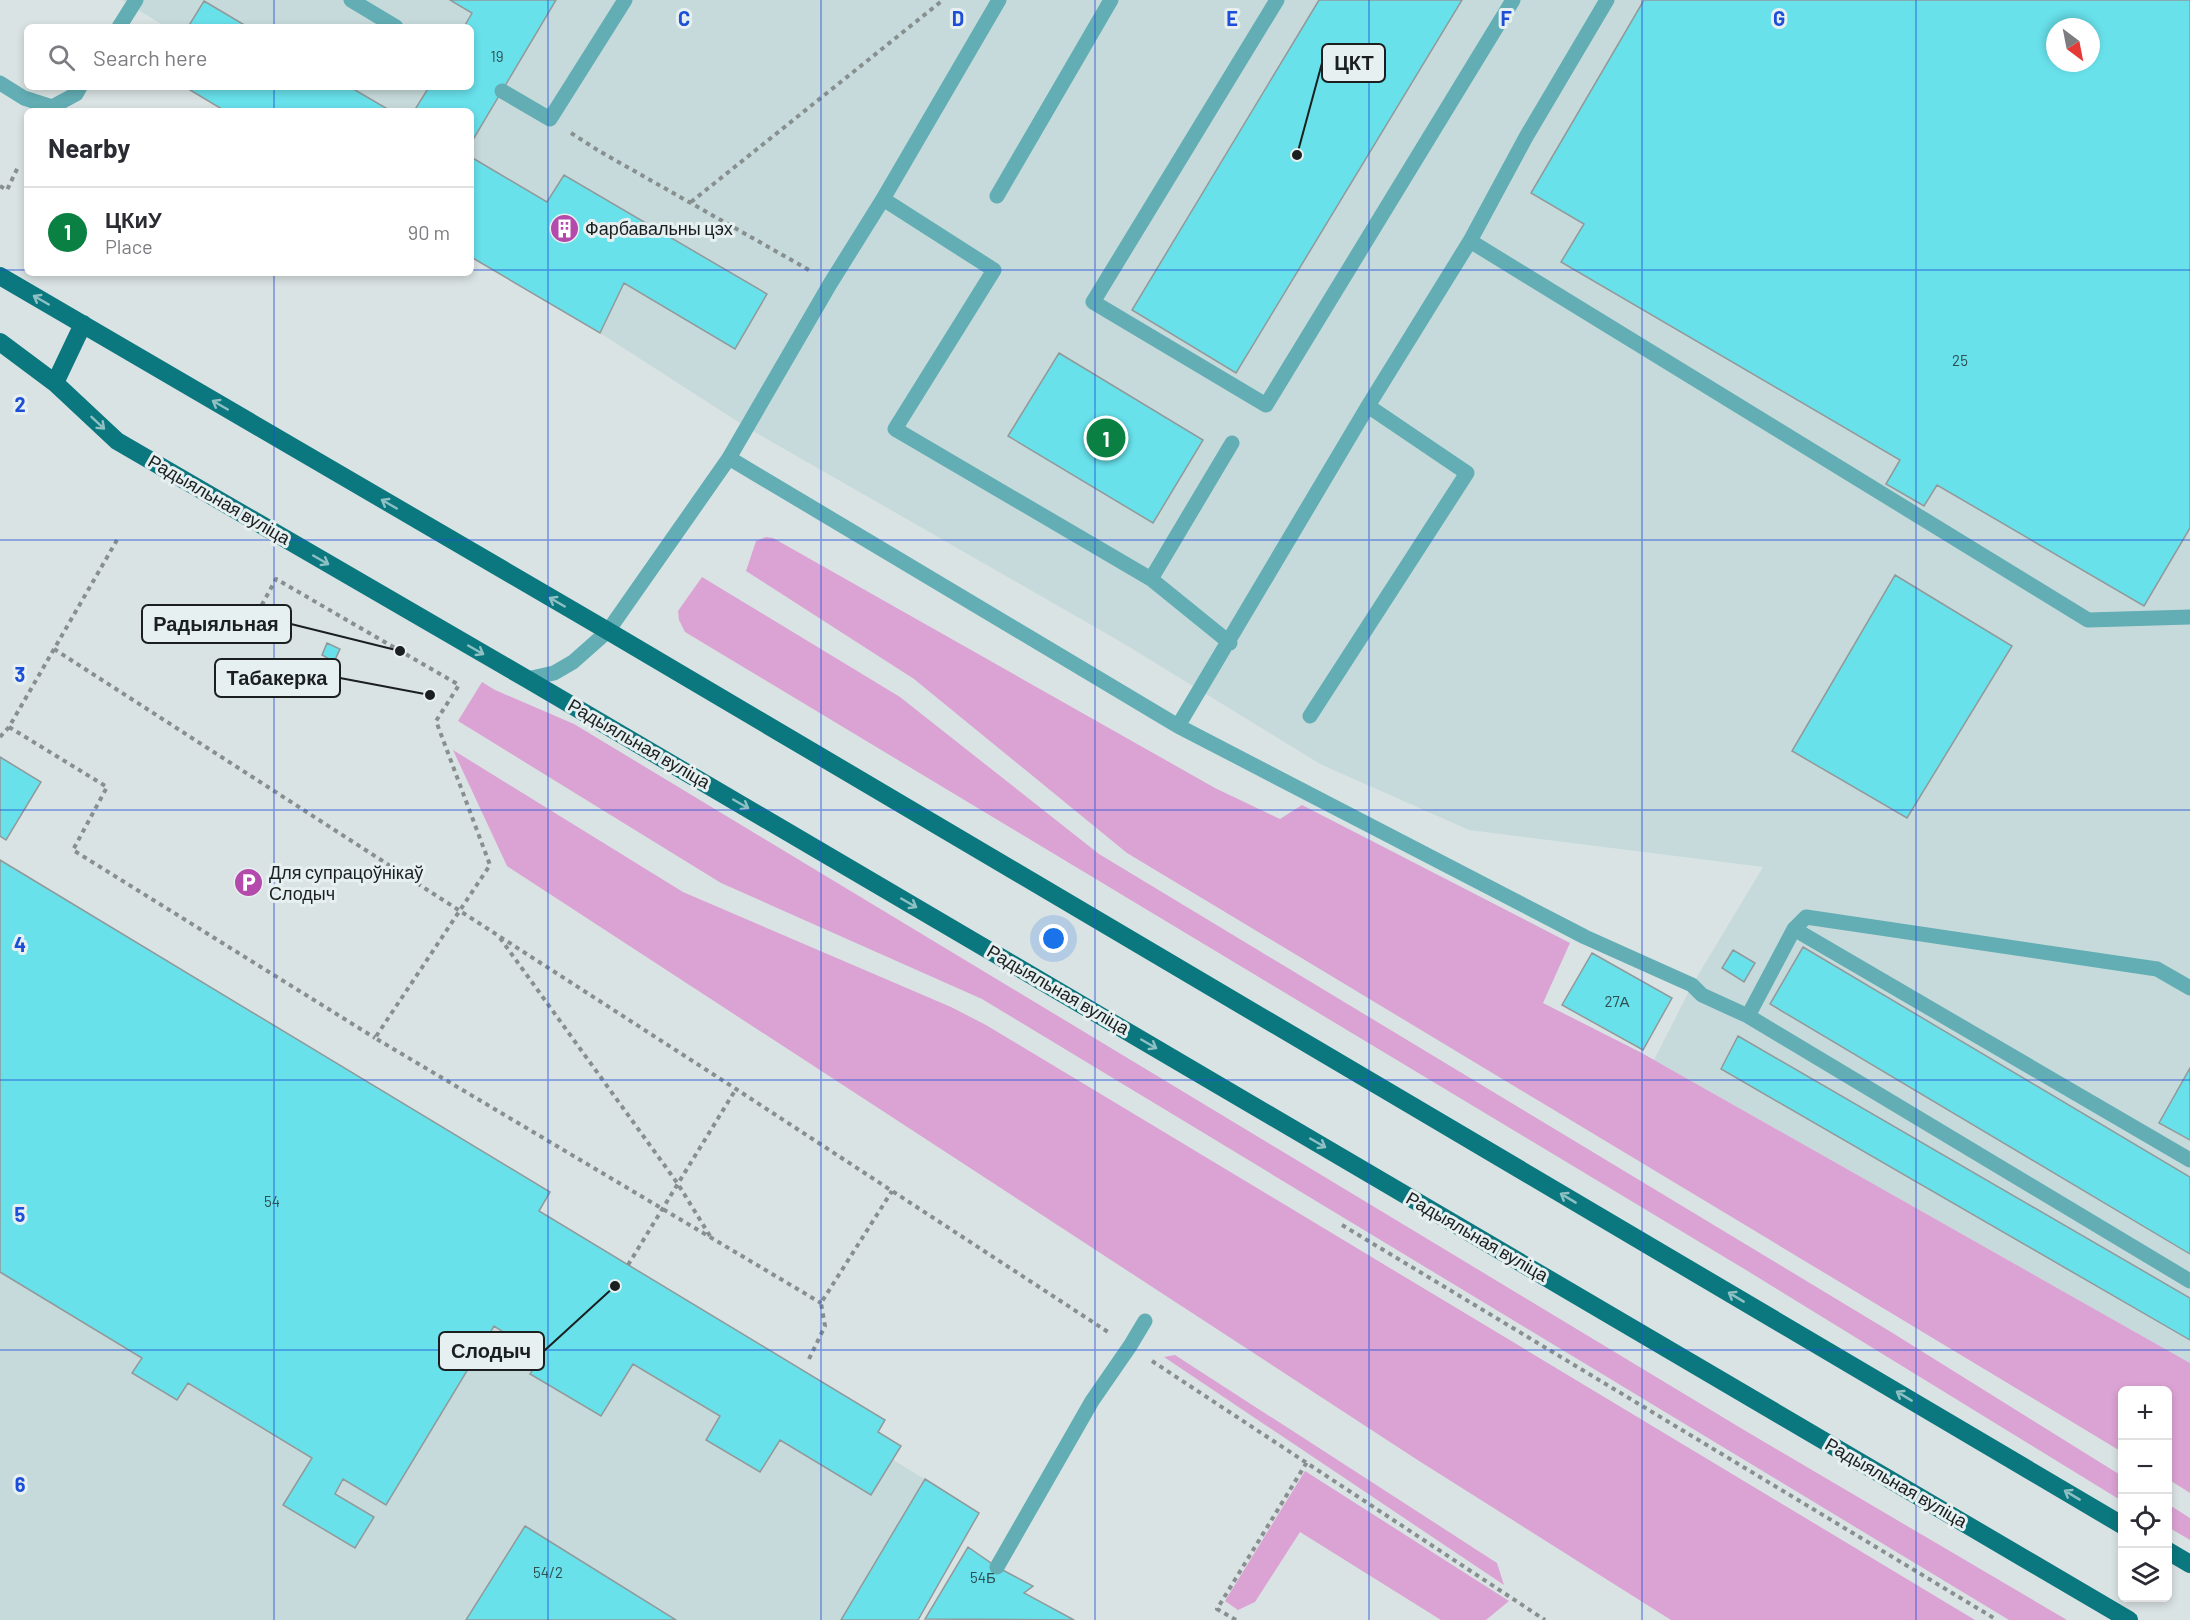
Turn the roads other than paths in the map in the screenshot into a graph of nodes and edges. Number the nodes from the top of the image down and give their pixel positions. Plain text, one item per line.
1 (136, 0) edge
2 (351, 0) edge
3 (625, 0) edge
4 (999, 0) edge
5 (1111, 0) edge
6 (1277, 0) edge
7 (1513, 0) edge
8 (1607, 0) edge
9 (121, 24) edge
10 (391, 24) edge
11 (0, 83) edge
12 (78, 90) edge
13 (502, 91) dead end
14 (997, 196) dead end
15 (883, 199) junction
16 (1470, 241) junction
17 (0, 276) edge
18 (83, 324) junction
19 (0, 342) edge
20 (55, 383) junction
21 (1368, 406) junction
22 (1232, 443) dead end
23 (729, 458) junction
24 (1152, 579) junction
25 (2190, 617) edge
26 (608, 631) junction
27 (1230, 643) junction
28 (527, 679) junction
29 (1310, 716) dead end
30 (1178, 726) junction
31 (1794, 929) junction
32 (2190, 988) edge
33 (1748, 1016) junction
34 (2190, 1160) edge
35 (2190, 1281) edge
36 (1145, 1321) dead end
37 (2118, 1523) edge
38 (2172, 1553) edge
39 (2190, 1564) edge
40 (997, 1567) dead end
41 (2130, 1620) edge

1 - 9 lane
2 - 10 lane
3 - 13 lane
4 - 15 lane
5 - 14 lane
6 - 7 lane
8 - 16 lane
11 - 12 lane
15 - 23 lane
15 - 24 lane
16 - 21 lane
16 - 25 lane
18 -> 17 main road
18 - 20 main road
26 -> 18 main road
19 - 20 main road, Радыяльная вуліца
20 -> 28 main road, Радыяльная вуліца
21 - 27 lane
21 - 29 lane
22 - 24 lane
23 - 26 lane
23 - 30 lane
24 - 27 lane
26 - 28 lane
37 -> 26 main road
27 - 30 lane
28 -> 41 main road, Радыяльная вуліца
30 - 33 lane
31 - 32 lane
31 - 33 lane
31 - 34 lane
33 - 35 lane
36 - 40 lane
38 - 39 main road

